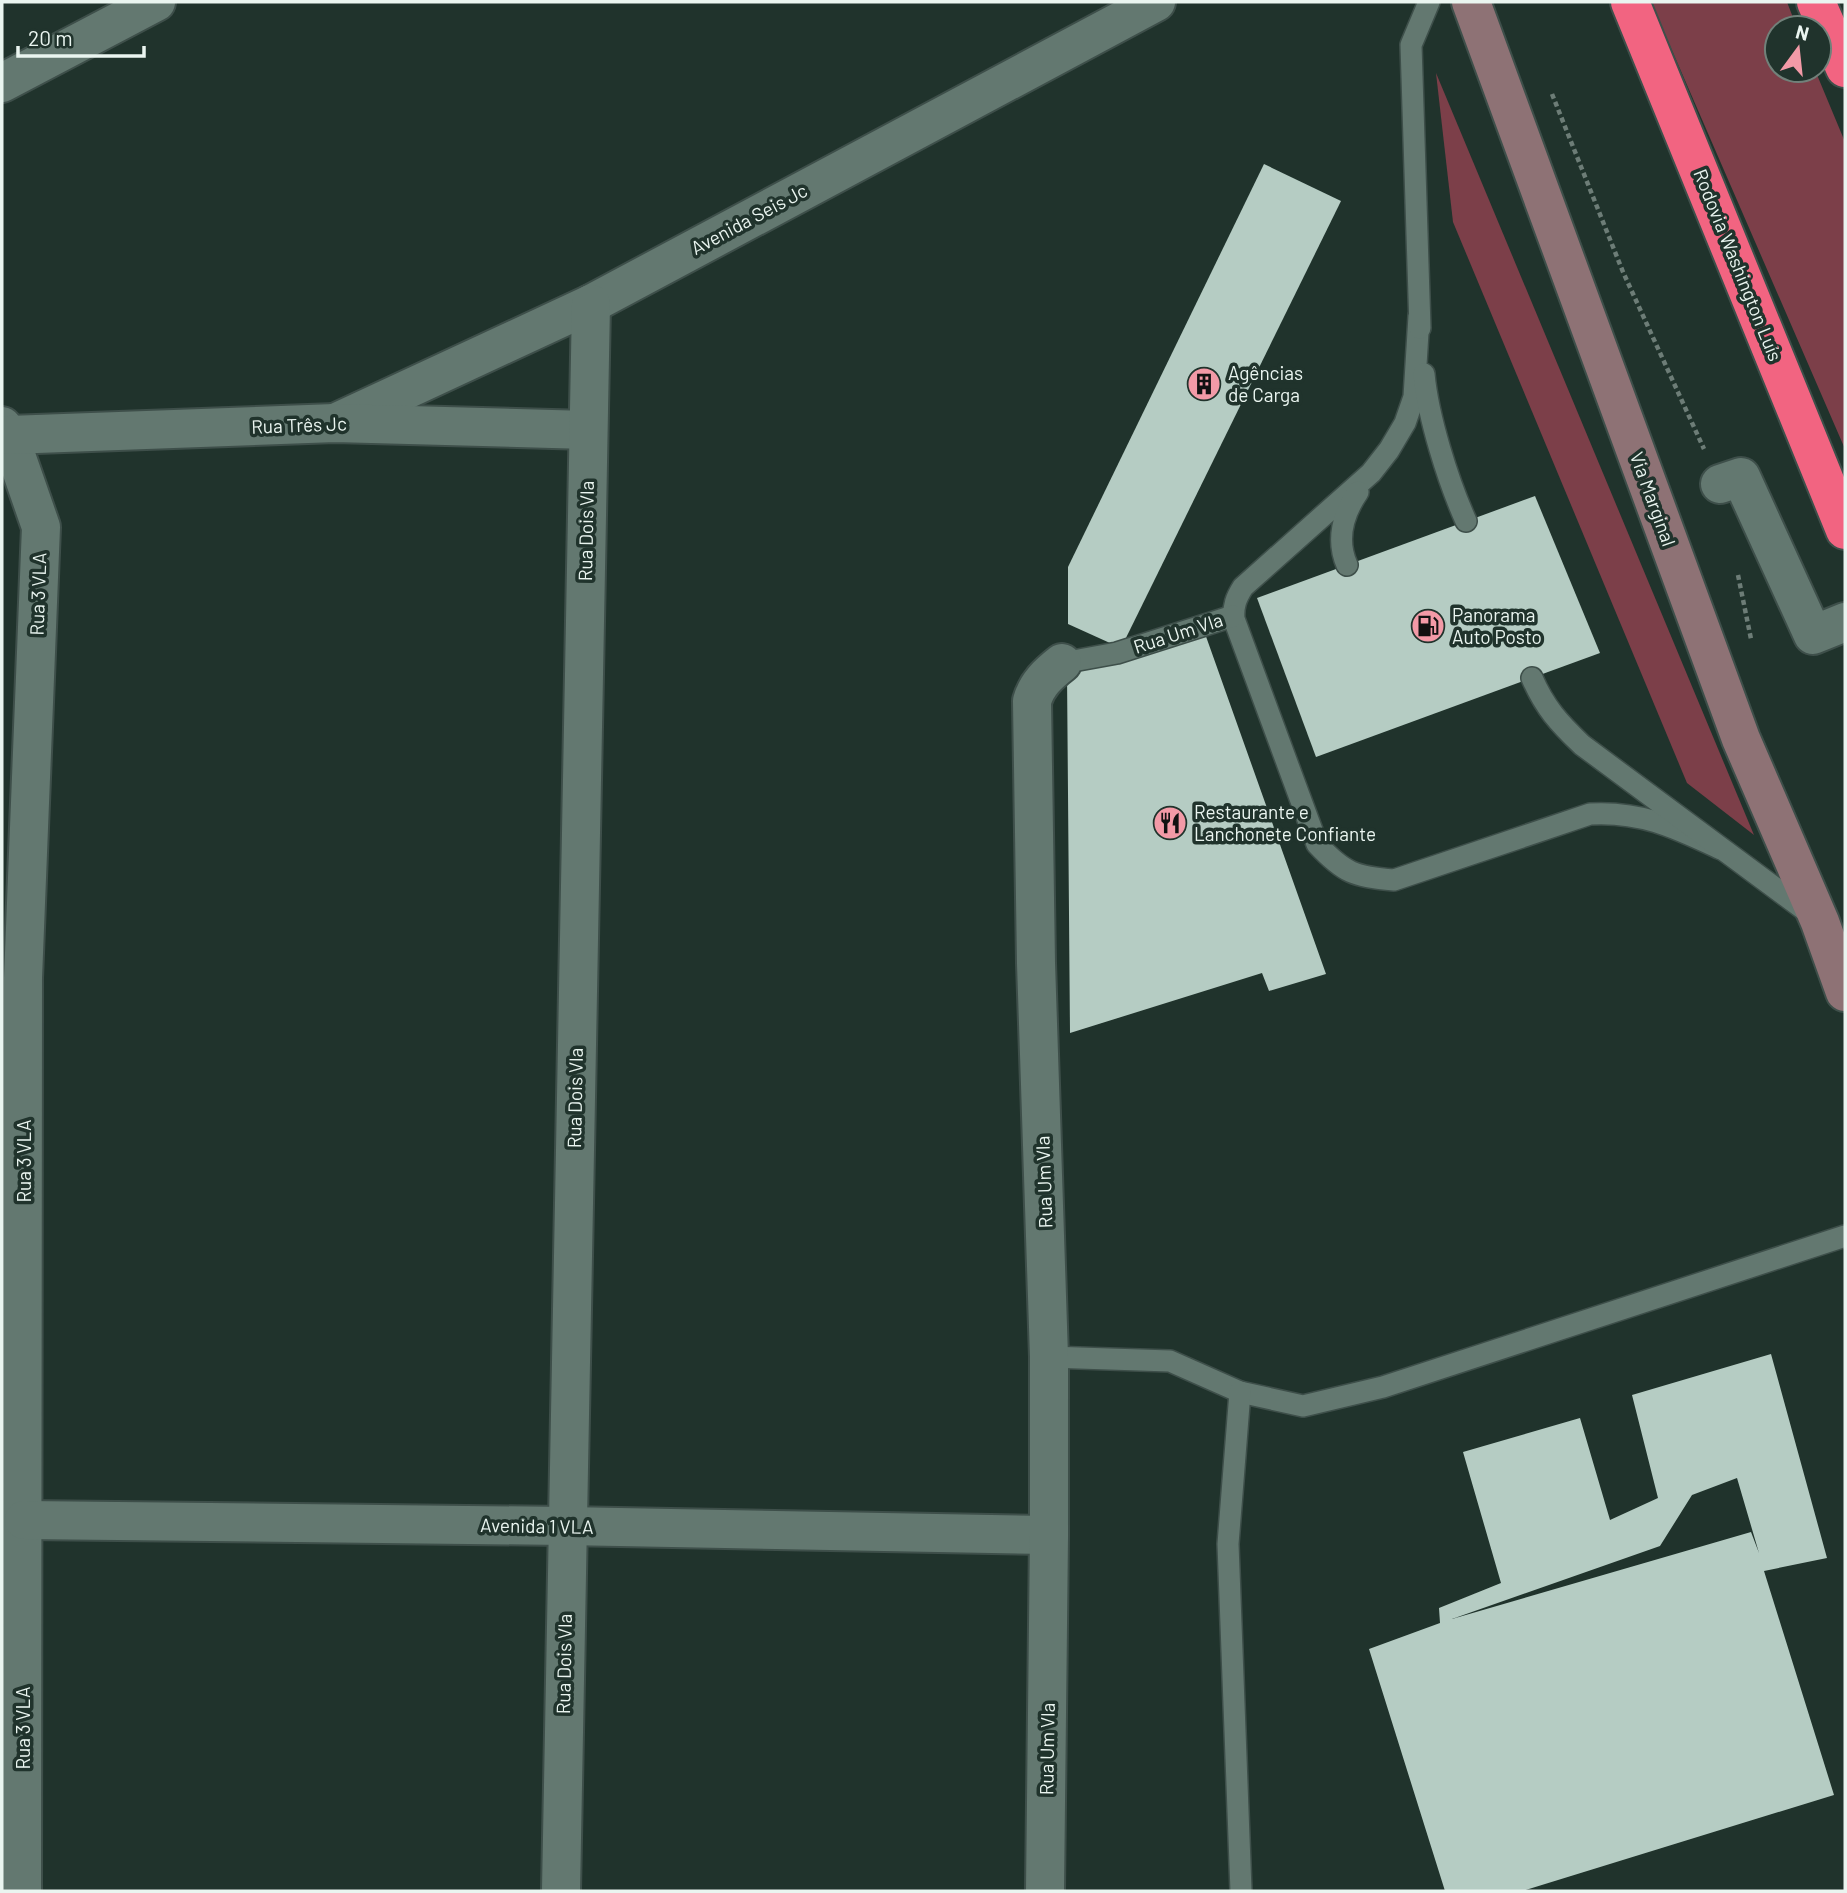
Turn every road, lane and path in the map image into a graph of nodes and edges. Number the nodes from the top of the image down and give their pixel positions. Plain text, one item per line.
1 (156, 2) edge
2 (1156, 2) edge
3 (1429, 2) edge
4 (1471, 2) edge
5 (1630, 2) edge
6 (1816, 2) edge
7 (1845, 68) edge
8 (2, 83) edge
9 (1551, 92) dead end
10 (1623, 272) dead end
11 (591, 304) junction
12 (1419, 316) junction
13 (335, 423) junction
14 (6, 430) edge
15 (589, 430) junction
16 (1371, 473) junction
17 (1720, 484) dead end
18 (1466, 521) dead end
19 (1845, 530) edge
20 (1347, 565) dead end
21 (1233, 616) junction
22 (1845, 622) edge
23 (1062, 663) joint
24 (1532, 678) dead end
25 (1721, 849) junction
26 (1820, 922) junction
27 (13, 988) edge
28 (1845, 992) edge
29 (1845, 1236) edge
30 (1049, 1357) junction
31 (1240, 1392) junction
32 (13, 1442) edge
33 (24, 1520) junction
34 (566, 1526) junction
35 (1049, 1535) junction
36 (22, 1891) edge
37 (561, 1891) edge
38 (1045, 1891) edge
39 (1241, 1891) edge

1 - 8 street
2 - 11 street, Avenida Seis Jc
3 - 12 lane
4 - 26 main road, Via Marginal
5 - 19 highway, Rodovia Washington Luís
6 - 7 highway
9 - 10 path
11 - 13 street, Avenida Seis Jc
11 - 15 street, Rua Dois Vla
12 - 16 lane
12 - 18 lane
13 - 14 street, Rua Três Jc
13 - 15 street, Rua Três Jc
14 - 27 street, Rua 3 VLA
15 - 34 street, Rua Dois Vla
16 - 20 lane
16 - 21 lane
17 - 22 street
21 - 23 lane, Rua Um Vla
21 - 25 lane
23 - 30 street, Rua Um Vla
24 - 25 lane
25 - 26 lane
26 - 28 main road, Via Marginal
27 - 32 street, Rua 3 VLA
29 - 31 lane
30 - 31 lane
30 - 35 street, Rua Um Vla
31 - 39 lane
32 - 33 street, Rua 3 VLA
33 - 34 street, Avenida 1 VLA
33 - 36 street, Rua 3 VLA
34 - 35 street, Avenida 1 VLA
34 - 37 street, Rua Dois Vla
35 - 38 street, Rua Um Vla

